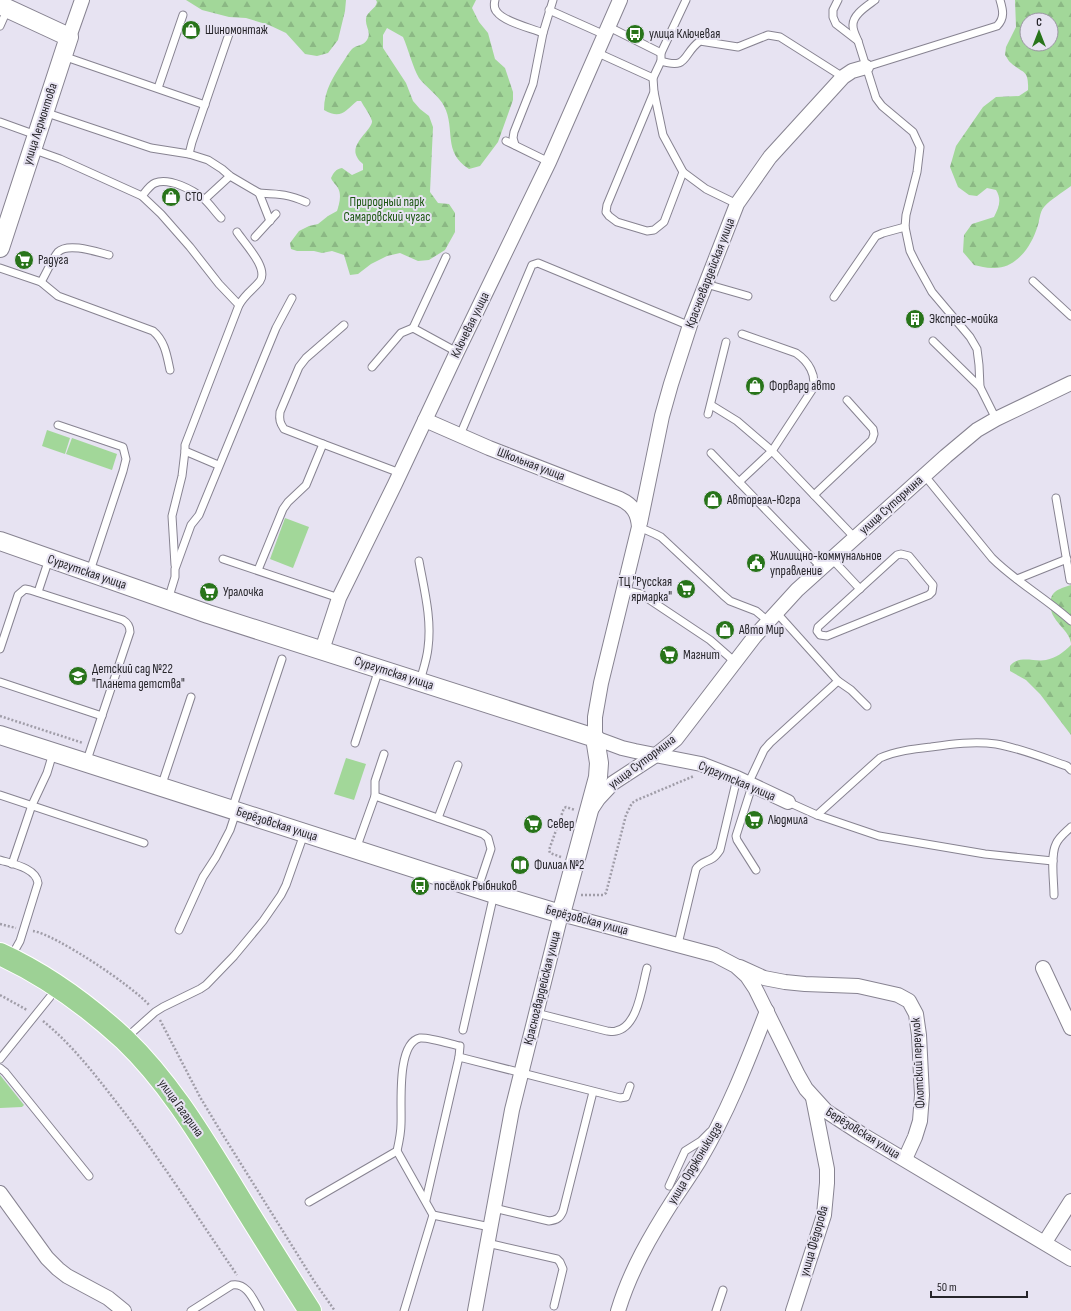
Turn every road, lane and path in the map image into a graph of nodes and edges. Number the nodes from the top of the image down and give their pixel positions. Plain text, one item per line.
1 (82, 0) edge
2 (495, 0) edge
3 (553, 0) edge
4 (620, 0) edge
5 (686, 0) edge
6 (838, 0) edge
7 (875, 0) edge
8 (1000, 0) edge
9 (6, 4) edge
10 (549, 10) junction
11 (183, 15) dead end
12 (0, 26) edge
13 (607, 31) junction
14 (543, 33) junction
15 (230, 34) dead end
16 (69, 37) junction
17 (858, 41) junction
18 (598, 53) junction
19 (661, 53) junction
20 (63, 56) junction
21 (661, 61) junction
22 (866, 66) junction
23 (843, 77) junction
24 (653, 78) junction
25 (158, 88) junction
26 (654, 92) junction
27 (205, 105) junction
28 (44, 112) junction
29 (0, 122) edge
30 (506, 141) dead end
31 (34, 142) junction
32 (515, 145) junction
33 (189, 154) junction
34 (549, 162) junction
35 (683, 172) junction
36 (230, 176) junction
37 (260, 192) junction
38 (142, 196) junction
39 (204, 199) junction
40 (306, 202) dead end
41 (737, 204) junction
42 (276, 214) dead end
43 (221, 218) dead end
44 (270, 221) junction
45 (905, 227) junction
46 (237, 232) dead end
47 (255, 237) dead end
48 (0, 248) edge
49 (109, 255) dead end
50 (446, 257) dead end
51 (0, 268) edge
52 (1033, 281) dead end
53 (41, 282) junction
54 (706, 284) junction
55 (748, 296) dead end
56 (834, 297) dead end
57 (292, 298) dead end
58 (239, 305) junction
59 (1071, 316) edge
60 (344, 325) dead end
61 (690, 326) junction
62 (413, 328) junction
63 (742, 334) dead end
64 (933, 341) dead end
65 (726, 342) dead end
66 (457, 352) junction
67 (372, 367) dead end
68 (170, 370) dead end
69 (1071, 383) edge
70 (980, 387) junction
71 (847, 400) dead end
72 (710, 405) junction
73 (708, 414) dead end
74 (996, 418) junction
75 (425, 420) junction
76 (58, 425) dead end
77 (463, 428) dead end
78 (323, 444) junction
79 (185, 451) junction
80 (772, 451) junction
81 (711, 453) dead end
82 (218, 465) junction
83 (400, 473) junction
84 (924, 476) junction
85 (739, 482) junction
86 (814, 495) junction
87 (1056, 498) dead end
88 (635, 510) joint
89 (638, 527) junction
90 (855, 538) junction
91 (0, 541) edge
92 (49, 559) junction
93 (223, 559) dead end
94 (1067, 559) junction
95 (419, 560) dead end
96 (827, 563) junction
97 (175, 569) junction
98 (258, 570) junction
99 (89, 572) junction
100 (1017, 579) junction
101 (1070, 580) edge
102 (860, 589) junction
103 (624, 590) junction
104 (38, 592) junction
105 (339, 598) junction
106 (168, 600) junction
107 (772, 617) junction
108 (1071, 621) edge
109 (0, 649) edge
110 (322, 650) junction
111 (282, 659) dead end
112 (735, 662) junction
113 (380, 668) junction
114 (420, 681) junction
115 (838, 681) junction
116 (0, 682) edge
117 (191, 697) dead end
118 (867, 706) dead end
119 (102, 716) junction
120 (0, 735) edge
121 (595, 738) junction
122 (356, 743) dead end
123 (54, 753) junction
124 (384, 754) dead end
125 (656, 755) junction
126 (86, 764) junction
127 (458, 764) dead end
128 (1071, 770) edge
129 (700, 775) dead end
130 (746, 783) junction
131 (161, 788) junction
132 (0, 795) edge
133 (375, 796) junction
134 (788, 802) joint
135 (32, 805) junction
136 (234, 810) junction
137 (584, 812) junction
138 (817, 815) junction
139 (438, 818) junction
140 (1071, 827) edge
141 (304, 833) junction
142 (144, 844) dead end
143 (356, 849) junction
144 (0, 860) edge
145 (565, 860) dead end
146 (1053, 861) junction
147 (12, 864) junction
148 (756, 870) dead end
149 (486, 891) junction
150 (576, 895) dead end
151 (1054, 895) dead end
152 (561, 914) junction
153 (179, 930) dead end
154 (678, 944) junction
155 (3, 960) edge
156 (736, 966) junction
157 (647, 968) dead end
158 (1043, 968) dead end
159 (0, 995) edge
160 (50, 997) junction
161 (766, 1011) junction
162 (536, 1013) junction
163 (36, 1016) junction
164 (1071, 1028) edge
165 (463, 1030) dead end
166 (125, 1040) junction
167 (459, 1057) junction
168 (0, 1059) edge
169 (0, 1068) edge
170 (521, 1073) junction
171 (630, 1086) dead end
172 (593, 1092) junction
173 (813, 1098) junction
174 (721, 1120) junction
175 (397, 1151) junction
176 (905, 1159) junction
177 (89, 1176) dead end
178 (670, 1186) dead end
179 (0, 1193) edge
180 (426, 1200) junction
181 (1071, 1201) edge
182 (309, 1202) dead end
183 (494, 1208) junction
184 (433, 1215) junction
185 (1066, 1217) edge
186 (490, 1227) junction
187 (1045, 1242) junction
188 (487, 1243) junction
189 (1071, 1259) edge
190 (723, 1290) dead end
191 (247, 1291) junction
192 (554, 1306) dead end
193 (124, 1311) edge
194 (192, 1311) edge
195 (260, 1311) edge
196 (293, 1311) edge
197 (310, 1311) edge
198 (404, 1311) edge
199 (474, 1311) edge
200 (618, 1311) edge
201 (716, 1311) edge
202 (793, 1311) edge

1 - 16 street, улица Лермонтова
2 - 14 lane
3 - 10 lane
4 - 13 street, Ключевая улица
5 - 19 lane
6 - 17 lane
7 - 17 lane
8 - 22 lane
9 - 12 lane
9 - 16 street
10 - 13 lane
10 - 14 lane
11 - 25 lane
13 - 18 street, Ключевая улица
13 - 19 lane
14 - 32 lane
15 - 27 lane
16 - 20 street, улица Лермонтова
17 - 22 lane
18 - 24 lane
18 - 34 street, Ключевая улица
19 - 21 lane
20 - 25 lane
20 - 28 street, улица Лермонтова
21 - 23 lane
21 - 24 lane
22 - 23 street, Красногвардейская улица
22 - 45 lane
23 - 41 street, Красногвардейская улица
24 - 26 lane
25 - 27 lane
26 - 35 lane
26 - 35 lane
27 - 33 lane
28 - 31 street, улица Лермонтова
28 - 33 lane
29 - 31 lane
30 - 32 lane
31 - 38 lane
31 - 48 street, улица Лермонтова
32 - 34 lane
33 - 36 lane
34 - 66 street, Ключевая улица
35 - 41 lane
36 - 37 lane
36 - 39 lane
37 - 40 lane
37 - 44 lane
38 - 39 lane
38 - 58 lane
39 - 43 lane
41 - 54 street, Красногвардейская улица
42 - 44 lane
44 - 47 lane
45 - 56 lane
45 - 70 lane
46 - 58 lane
49 - 53 lane
50 - 62 lane
51 - 53 lane
52 - 59 lane
53 - 68 lane
54 - 55 lane
54 - 61 street, Красногвардейская улица
57 - 82 lane
58 - 79 lane
60 - 78 lane
61 - 77 lane
61 - 89 street, Красногвардейская улица
62 - 66 lane
62 - 67 lane
63 - 80 lane
64 - 70 lane
65 - 72 lane
66 - 75 street, Ключевая улица
69 - 74 street, улица Сутормина
70 - 74 lane
71 - 86 lane
72 - 73 lane
72 - 80 lane
74 - 84 street, улица Сутормина
75 - 83 street, Ключевая улица
75 - 88 street, Школьная улица
76 - 99 lane
78 - 83 lane
78 - 98 lane
79 - 82 lane
79 - 97 lane
80 - 85 lane
80 - 86 lane
81 - 85 lane
82 - 97 lane
83 - 105 street, Ключевая улица
84 - 90 street, улица Сутормина
84 - 100 lane
85 - 96 lane
86 - 90 lane
87 - 94 lane
88 - 89 street, Красногвардейская улица
89 - 103 street, Красногвардейская улица
89 - 107 lane
90 - 96 street, улица Сутормина
91 - 92 street, Сургутская улица
92 - 99 street, Сургутская улица
92 - 104 lane
93 - 98 lane
94 - 100 lane
94 - 101 lane
95 - 114 lane
96 - 102 lane
96 - 107 street, улица Сутормина
97 - 106 lane
98 - 105 lane
99 - 106 street, Сургутская улица
100 - 108 lane
102 - 102 lane
103 - 112 lane
103 - 121 street, Красногвардейская улица
104 - 109 lane
104 - 119 lane
105 - 110 street, Ключевая улица
106 - 110 street, Сургутская улица
107 - 112 street, улица Сутормина
107 - 115 lane
110 - 113 street, Сургутская улица
111 - 136 lane
112 - 125 street, улица Сутормина
113 - 114 street, Сургутская улица
113 - 122 lane
114 - 121 street, Сургутская улица
115 - 118 lane
115 - 130 lane
116 - 119 lane
117 - 131 lane
119 - 126 lane
120 - 123 street, Берёзовская улица
121 - 125 street, Сургутская улица
121 - 137 street, Красногвардейская улица
123 - 126 street, Берёзовская улица
123 - 135 lane
124 - 133 lane
125 - 130 street, Сургутская улица
125 - 137 street, улица Сутормина
126 - 131 street, Берёзовская улица
127 - 139 lane
128 - 138 lane
129 - 150 path
130 - 134 street, Сургутская улица
130 - 148 lane
130 - 154 lane
131 - 136 street, Берёзовская улица
132 - 135 lane
133 - 139 lane
133 - 143 lane
134 - 138 lane
135 - 142 lane
135 - 147 lane
136 - 141 street, Берёзовская улица
136 - 153 lane
137 - 145 path
137 - 152 street, Красногвардейская улица
138 - 146 lane
139 - 149 lane
140 - 146 lane
141 - 143 street, Берёзовская улица
141 - 166 lane
143 - 149 street, Берёзовская улица
144 - 147 lane
146 - 151 lane
147 - 155 lane
149 - 152 street, Берёзовская улица
149 - 165 lane
152 - 154 street, Берёзовская улица
152 - 162 street, Красногвардейская улица
154 - 156 street, Берёзовская улица
155 - 160 main road, улица Гагарина
155 - 166 main road, улица Гагарина
156 - 161 street, Берёзовская улица
156 - 176 street, Флотский переулок
157 - 162 lane
158 - 164 street
159 - 163 path
160 - 163 lane
160 - 196 main road, улица Гагарина
161 - 173 street, Берёзовская улица
161 - 174 street, улица Орджоникидзе
162 - 170 street, Красногвардейская улица
163 - 168 lane
163 - 191 path
166 - 197 main road, улица Гагарина
167 - 170 lane
167 - 175 lane
167 - 180 lane
169 - 177 lane
170 - 172 lane
170 - 183 street, Красногвардейская улица
171 - 172 lane
172 - 183 lane
173 - 176 street, Берёзовская улица
173 - 202 street, улица Фёдорова
174 - 178 lane
174 - 200 street, улица Орджоникидзе
175 - 180 lane
175 - 182 lane
176 - 187 street, Берёзовская улица
179 - 193 street
180 - 184 lane
181 - 185 street
183 - 186 street, Красногвардейская улица
184 - 186 lane
184 - 198 lane
185 - 187 street
186 - 188 street, Красногвардейская улица
187 - 189 street, Берёзовская улица
188 - 192 lane
188 - 199 street, Красногвардейская улица
190 - 201 lane
191 - 194 lane
191 - 195 lane

